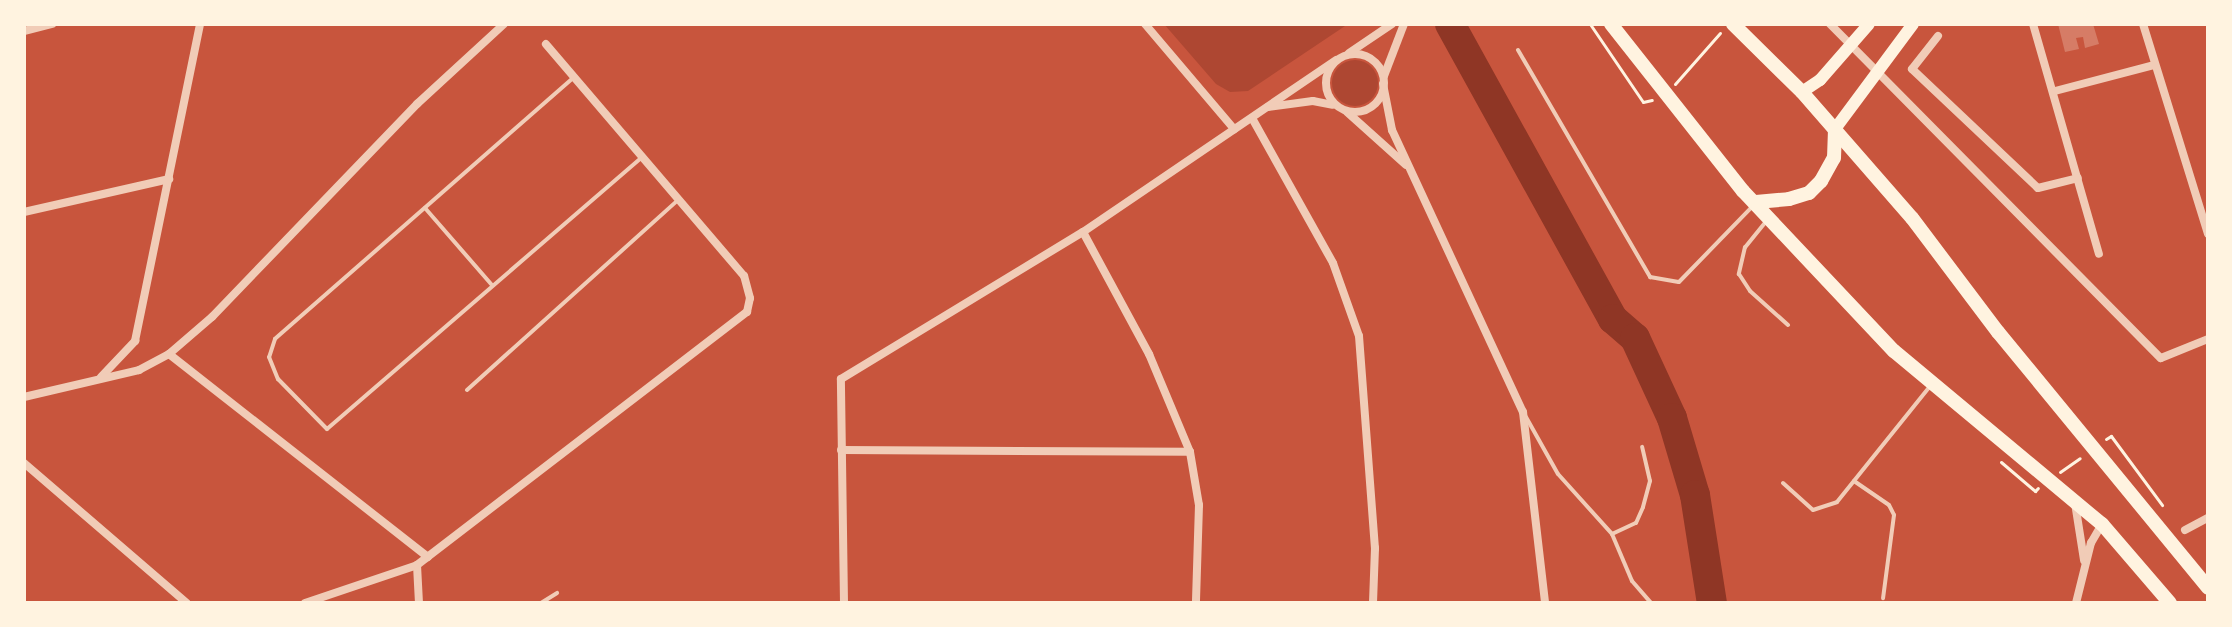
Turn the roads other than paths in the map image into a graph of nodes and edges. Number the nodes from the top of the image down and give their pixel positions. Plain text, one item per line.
1 (52, 24) edge
2 (200, 24) edge
3 (504, 24) edge
4 (1145, 24) edge
5 (1392, 24) edge
6 (1404, 24) edge
7 (1611, 24) edge
8 (1830, 24) edge
9 (1869, 24) edge
10 (1913, 24) edge
11 (2033, 24) edge
12 (2143, 24) edge
13 (1728, 27) edge
14 (24, 31) edge
15 (1938, 36) dead end
16 (1851, 43) junction
17 (546, 44) dead end
18 (1518, 50) dead end
19 (1347, 55) junction
20 (1336, 60) junction
21 (2154, 65) junction
22 (1876, 69) junction
23 (574, 77) junction
24 (1383, 83) junction
25 (2055, 91) junction
26 (1802, 92) junction
27 (1263, 108) junction
28 (1341, 108) junction
29 (1252, 118) junction
30 (1234, 129) junction
31 (1835, 129) junction
32 (642, 157) junction
33 (1409, 168) junction
34 (2078, 178) junction
35 (169, 179) junction
36 (679, 199) junction
37 (1756, 202) junction
38 (425, 208) junction
39 (24, 212) edge
40 (1769, 218) junction
41 (1083, 232) junction
42 (2208, 234) edge
43 (2099, 254) dead end
44 (491, 284) junction
45 (1788, 325) dead end
46 (2208, 339) edge
47 (169, 354) junction
48 (97, 380) junction
49 (1932, 383) junction
50 (467, 390) dead end
51 (24, 397) edge
52 (1523, 412) junction
53 (1642, 447) dead end
54 (841, 450) junction
55 (1190, 452) junction
56 (24, 463) edge
57 (1854, 481) junction
58 (1783, 483) dead end
59 (2074, 500) junction
60 (2208, 518) edge
61 (2102, 524) junction
62 (2185, 530) dead end
63 (1612, 534) junction
64 (428, 557) junction
65 (417, 565) junction
66 (2084, 565) junction
67 (2208, 588) edge
68 (557, 593) dead end
69 (1883, 598) dead end
70 (187, 603) edge
71 (305, 603) edge
72 (419, 603) edge
73 (541, 603) edge
74 (844, 603) edge
75 (1196, 603) edge
76 (1373, 603) edge
77 (1545, 603) edge
78 (1651, 603) edge
79 (2076, 603) edge
80 (2170, 603) edge

1 - 14 street
2 - 35 street
3 - 47 street
4 - 30 street
5 - 19 street
6 - 24 street
7 - 37 highway
8 - 16 street
9 - 16 main road
10 - 22 main road
11 - 25 street
12 - 21 street
13 - 26 highway
15 - 34 street
16 - 22 street
16 - 26 main road
17 - 23 street
18 - 37 lane
19 - 20 street
19 - 24 street
20 - 27 street
20 - 28 street
21 - 25 street
21 - 42 street
22 - 31 main road
22 - 46 street
23 - 32 street
23 - 38 lane
24 - 28 street
24 - 33 street
25 - 34 street
26 - 31 highway
27 - 28 street
27 - 29 street
28 - 33 street
29 - 30 street
29 - 76 street
30 - 41 street
31 - 37 highway
31 - 67 highway
32 - 36 street
32 - 44 lane
33 - 52 street
34 - 43 street
35 - 39 street
35 - 48 street
36 - 50 lane
36 - 64 street
37 - 40 highway
38 - 44 lane
38 - 44 lane
40 - 45 lane
40 - 49 highway
41 - 54 street
41 - 55 street
47 - 48 street
47 - 64 street
48 - 51 street
49 - 57 lane
49 - 59 highway
52 - 63 lane
52 - 77 street
53 - 63 lane
54 - 55 street
54 - 74 street
55 - 75 street
56 - 70 street
57 - 58 lane
57 - 69 lane
59 - 61 highway
59 - 66 street
60 - 62 street
61 - 66 street
61 - 80 highway
63 - 78 lane
64 - 65 street
65 - 71 street
65 - 72 street
66 - 79 street
68 - 73 lane

